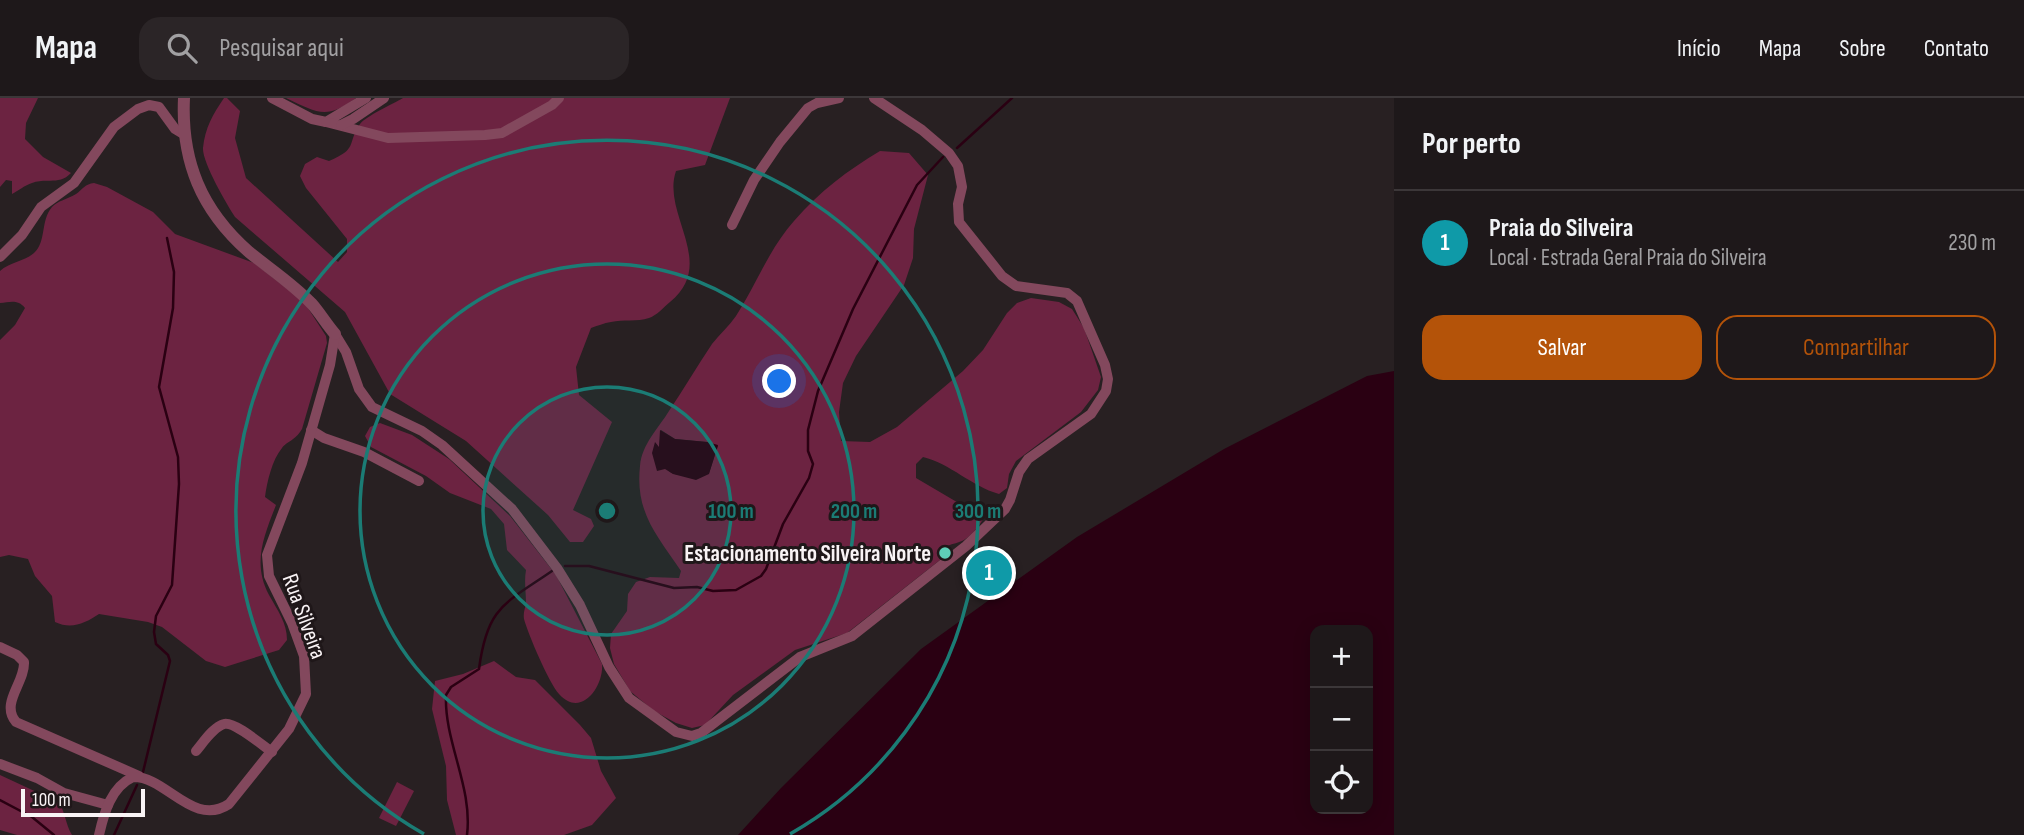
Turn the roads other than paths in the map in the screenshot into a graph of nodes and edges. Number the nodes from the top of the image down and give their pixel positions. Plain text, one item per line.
1 (184, 98) edge
2 (272, 98) edge
3 (366, 98) edge
4 (384, 98) edge
5 (559, 98) edge
6 (839, 98) edge
7 (874, 98) edge
8 (326, 122) junction
9 (341, 125) junction
10 (185, 135) junction
11 (732, 225) dead end
12 (0, 257) edge
13 (335, 334) junction
14 (311, 430) junction
15 (419, 481) dead end
16 (0, 647) edge
17 (196, 751) dead end
18 (272, 752) junction
19 (0, 764) edge
20 (139, 777) junction
21 (108, 806) junction
22 (99, 835) edge

1 - 10 street
2 - 8 street
3 - 8 street
4 - 9 street
5 - 9 street
6 - 11 street
7 - 13 street
8 - 9 street
10 - 12 street
10 - 13 street
13 - 14 street, Rua Silveira
14 - 15 street
14 - 18 street, Rua Silveira
16 - 20 street, Rua Silveira
17 - 18 street
18 - 20 street, Rua Silveira
19 - 21 street
20 - 21 street
21 - 22 street

